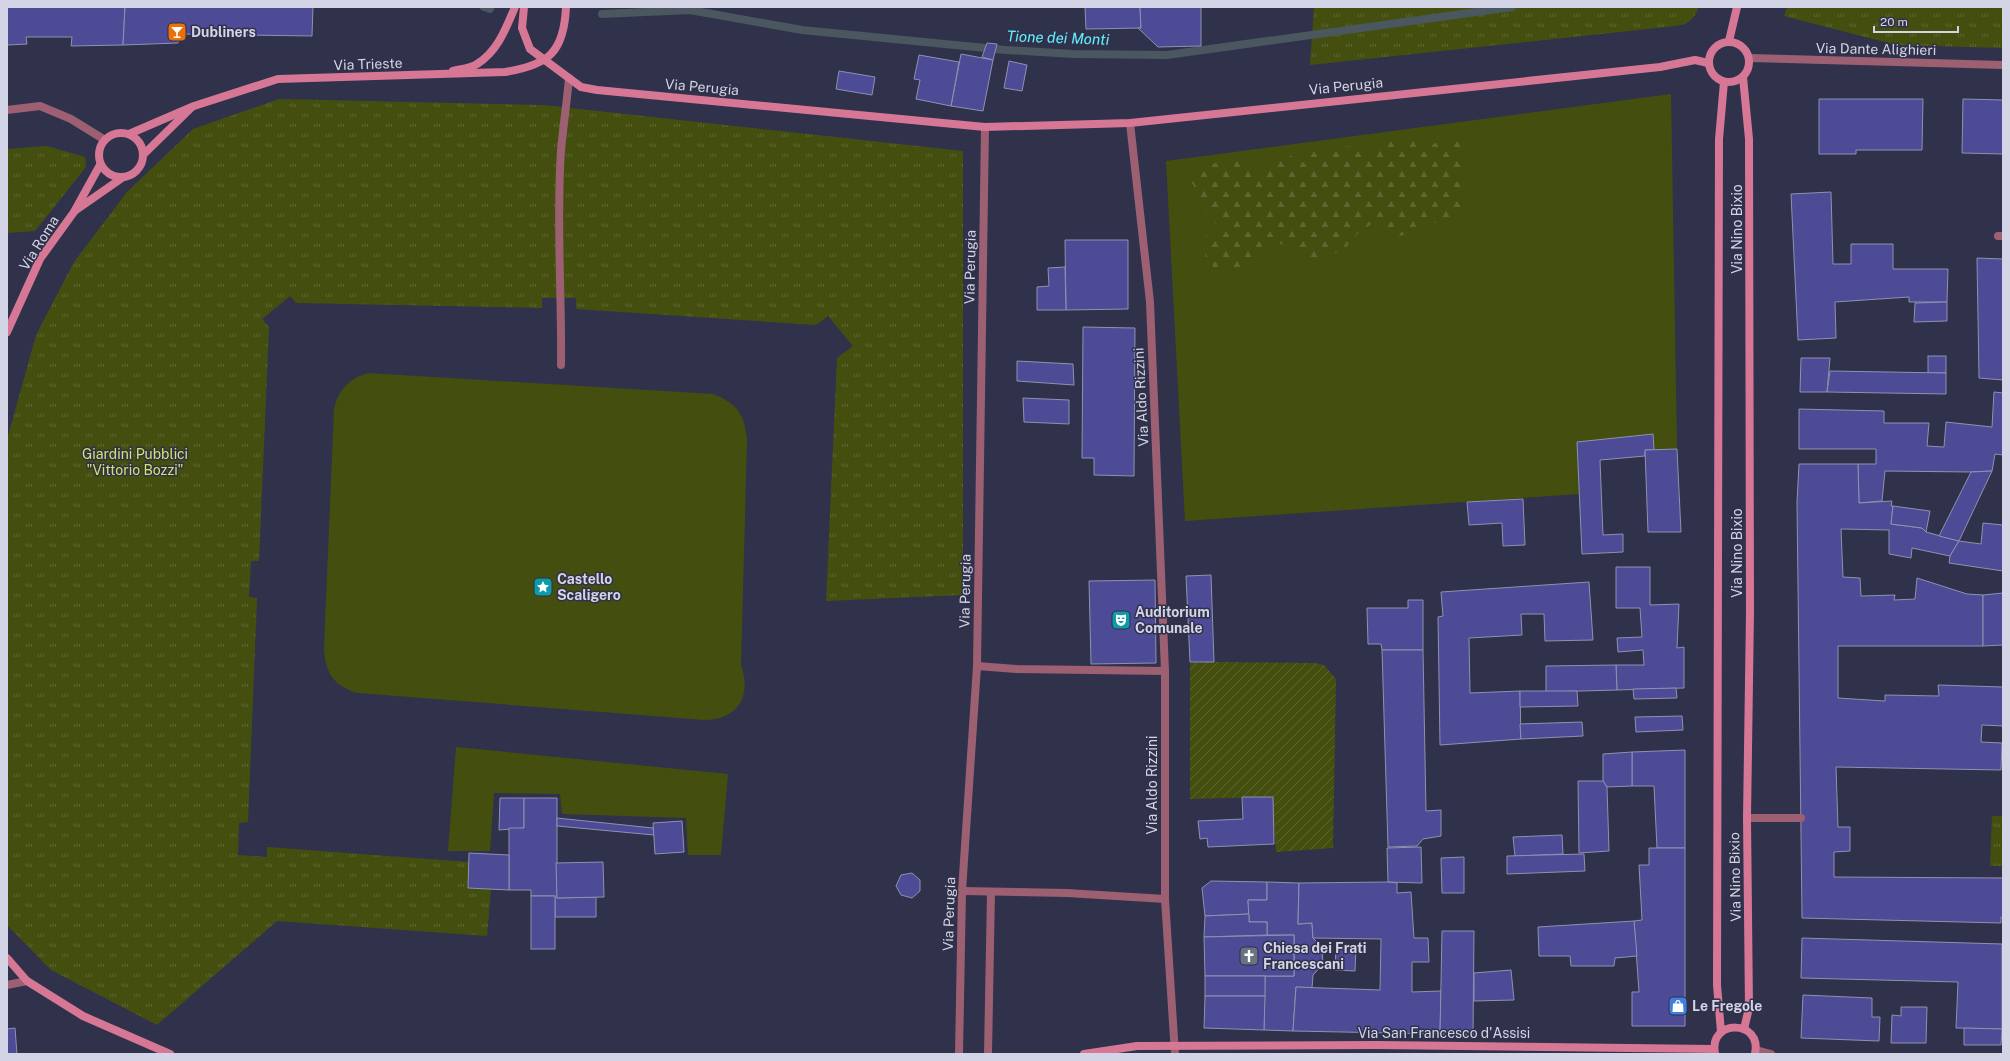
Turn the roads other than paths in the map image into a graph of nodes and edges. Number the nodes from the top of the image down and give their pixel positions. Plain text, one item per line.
1 (515, 7) edge
2 (524, 7) edge
3 (566, 7) edge
4 (1737, 7) edge
5 (1730, 41) junction
6 (1749, 58) junction
7 (545, 60) junction
8 (1708, 63) junction
9 (2003, 66) edge
10 (441, 74) junction
11 (1743, 77) junction
12 (569, 78) junction
13 (1724, 82) junction
14 (194, 106) junction
15 (7, 110) edge
16 (1130, 123) junction
17 (986, 127) junction
18 (129, 134) junction
19 (104, 140) junction
20 (144, 154) junction
21 (100, 165) junction
22 (122, 178) junction
23 (74, 212) junction
24 (7, 332) edge
25 (561, 365) dead end
26 (977, 666) junction
27 (1165, 671) junction
28 (1747, 818) junction
29 (1801, 818) dead end
30 (962, 891) junction
31 (991, 892) junction
32 (1166, 900) junction
33 (7, 958) edge
34 (27, 981) junction
35 (7, 985) edge
36 (1744, 1029) junction
37 (1721, 1032) junction
38 (1175, 1050) edge
39 (1714, 1051) edge
40 (1756, 1052) edge
41 (170, 1054) edge
42 (960, 1054) edge
43 (988, 1054) edge
44 (1084, 1054) edge
45 (1771, 1054) edge

1 - 10 street
2 - 7 street, Via Perugia
3 - 7 street
4 - 5 street
5 - 6 street
5 - 8 street
6 - 9 street, Via Dante Alighieri
6 - 11 street
7 - 10 street, Via Trieste
7 - 12 street, Via Perugia
8 - 13 street
8 - 16 street, Via Perugia
10 - 14 street, Via Trieste
11 - 13 street
11 - 28 street, Via Nino Bixio
12 - 17 street, Via Perugia
12 - 25 street
13 - 37 street, Via Nino Bixio
14 - 18 street, Via Trieste
14 - 20 street, Via Trieste
15 - 19 street
16 - 17 street, Via Perugia
16 - 27 street, Via Aldo Rizzini
17 - 26 street, Via Perugia
18 - 19 street, Via Trieste
18 - 20 street
19 - 21 street
20 - 22 street, Via Trieste
21 - 22 street
21 - 23 street, Via Roma
22 - 23 street, Via Roma
23 - 24 street, Via Roma
26 - 27 street
26 - 30 street, Via Perugia
27 - 32 street, Via Aldo Rizzini
28 - 29 street
28 - 36 street, Via Nino Bixio
30 - 31 street
30 - 42 street, Via Perugia
31 - 32 street
31 - 43 street
32 - 38 street, Via Aldo Rizzini
33 - 34 street
34 - 35 street
34 - 41 street
36 - 37 street
36 - 40 street
37 - 39 street
38 - 39 street, Via San Francesco d'Assisi
38 - 44 street, Via San Francesco d'Assisi
40 - 45 street

